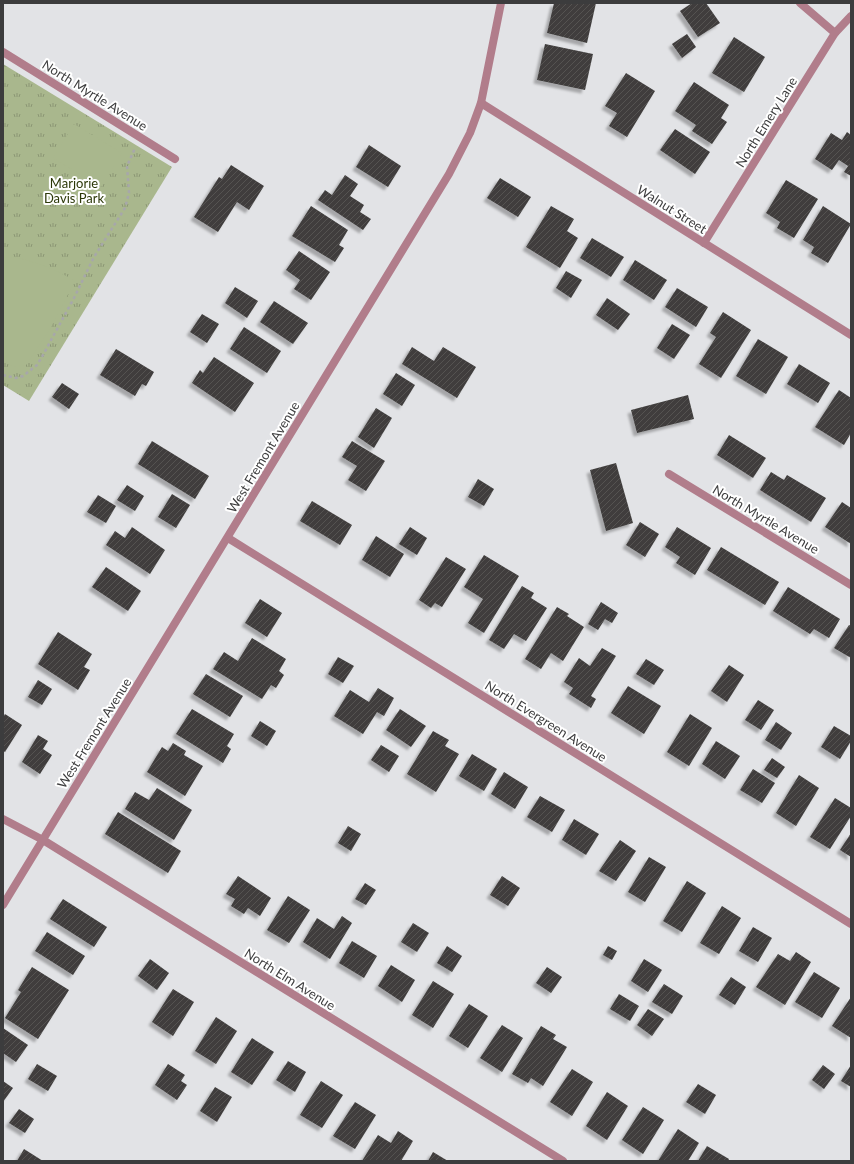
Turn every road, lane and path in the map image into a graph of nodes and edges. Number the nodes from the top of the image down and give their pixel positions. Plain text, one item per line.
1 (501, 3) edge
2 (800, 3) edge
3 (851, 16) edge
4 (835, 33) junction
5 (3, 52) edge
6 (481, 103) junction
7 (140, 137) junction
8 (175, 159) dead end
9 (704, 243) junction
10 (851, 335) edge
11 (3, 375) edge
12 (669, 474) dead end
13 (228, 538) junction
14 (851, 585) edge
15 (3, 819) edge
16 (43, 840) junction
17 (3, 905) edge
18 (851, 924) edge
19 (563, 1161) edge

1 - 6 street, West Fremont Avenue
2 - 4 street
3 - 4 street, North Emery Lane
4 - 9 street, North Emery Lane
5 - 7 street, North Myrtle Avenue
6 - 9 street, Walnut Street
6 - 13 street, West Fremont Avenue
7 - 8 street, North Myrtle Avenue
7 - 11 path
9 - 10 street, Walnut Street
12 - 14 street, North Myrtle Avenue
13 - 16 street, West Fremont Avenue
13 - 18 street, North Evergreen Avenue
15 - 16 street, North Elm Avenue
16 - 17 street, West Fremont Avenue
16 - 19 street, North Elm Avenue

